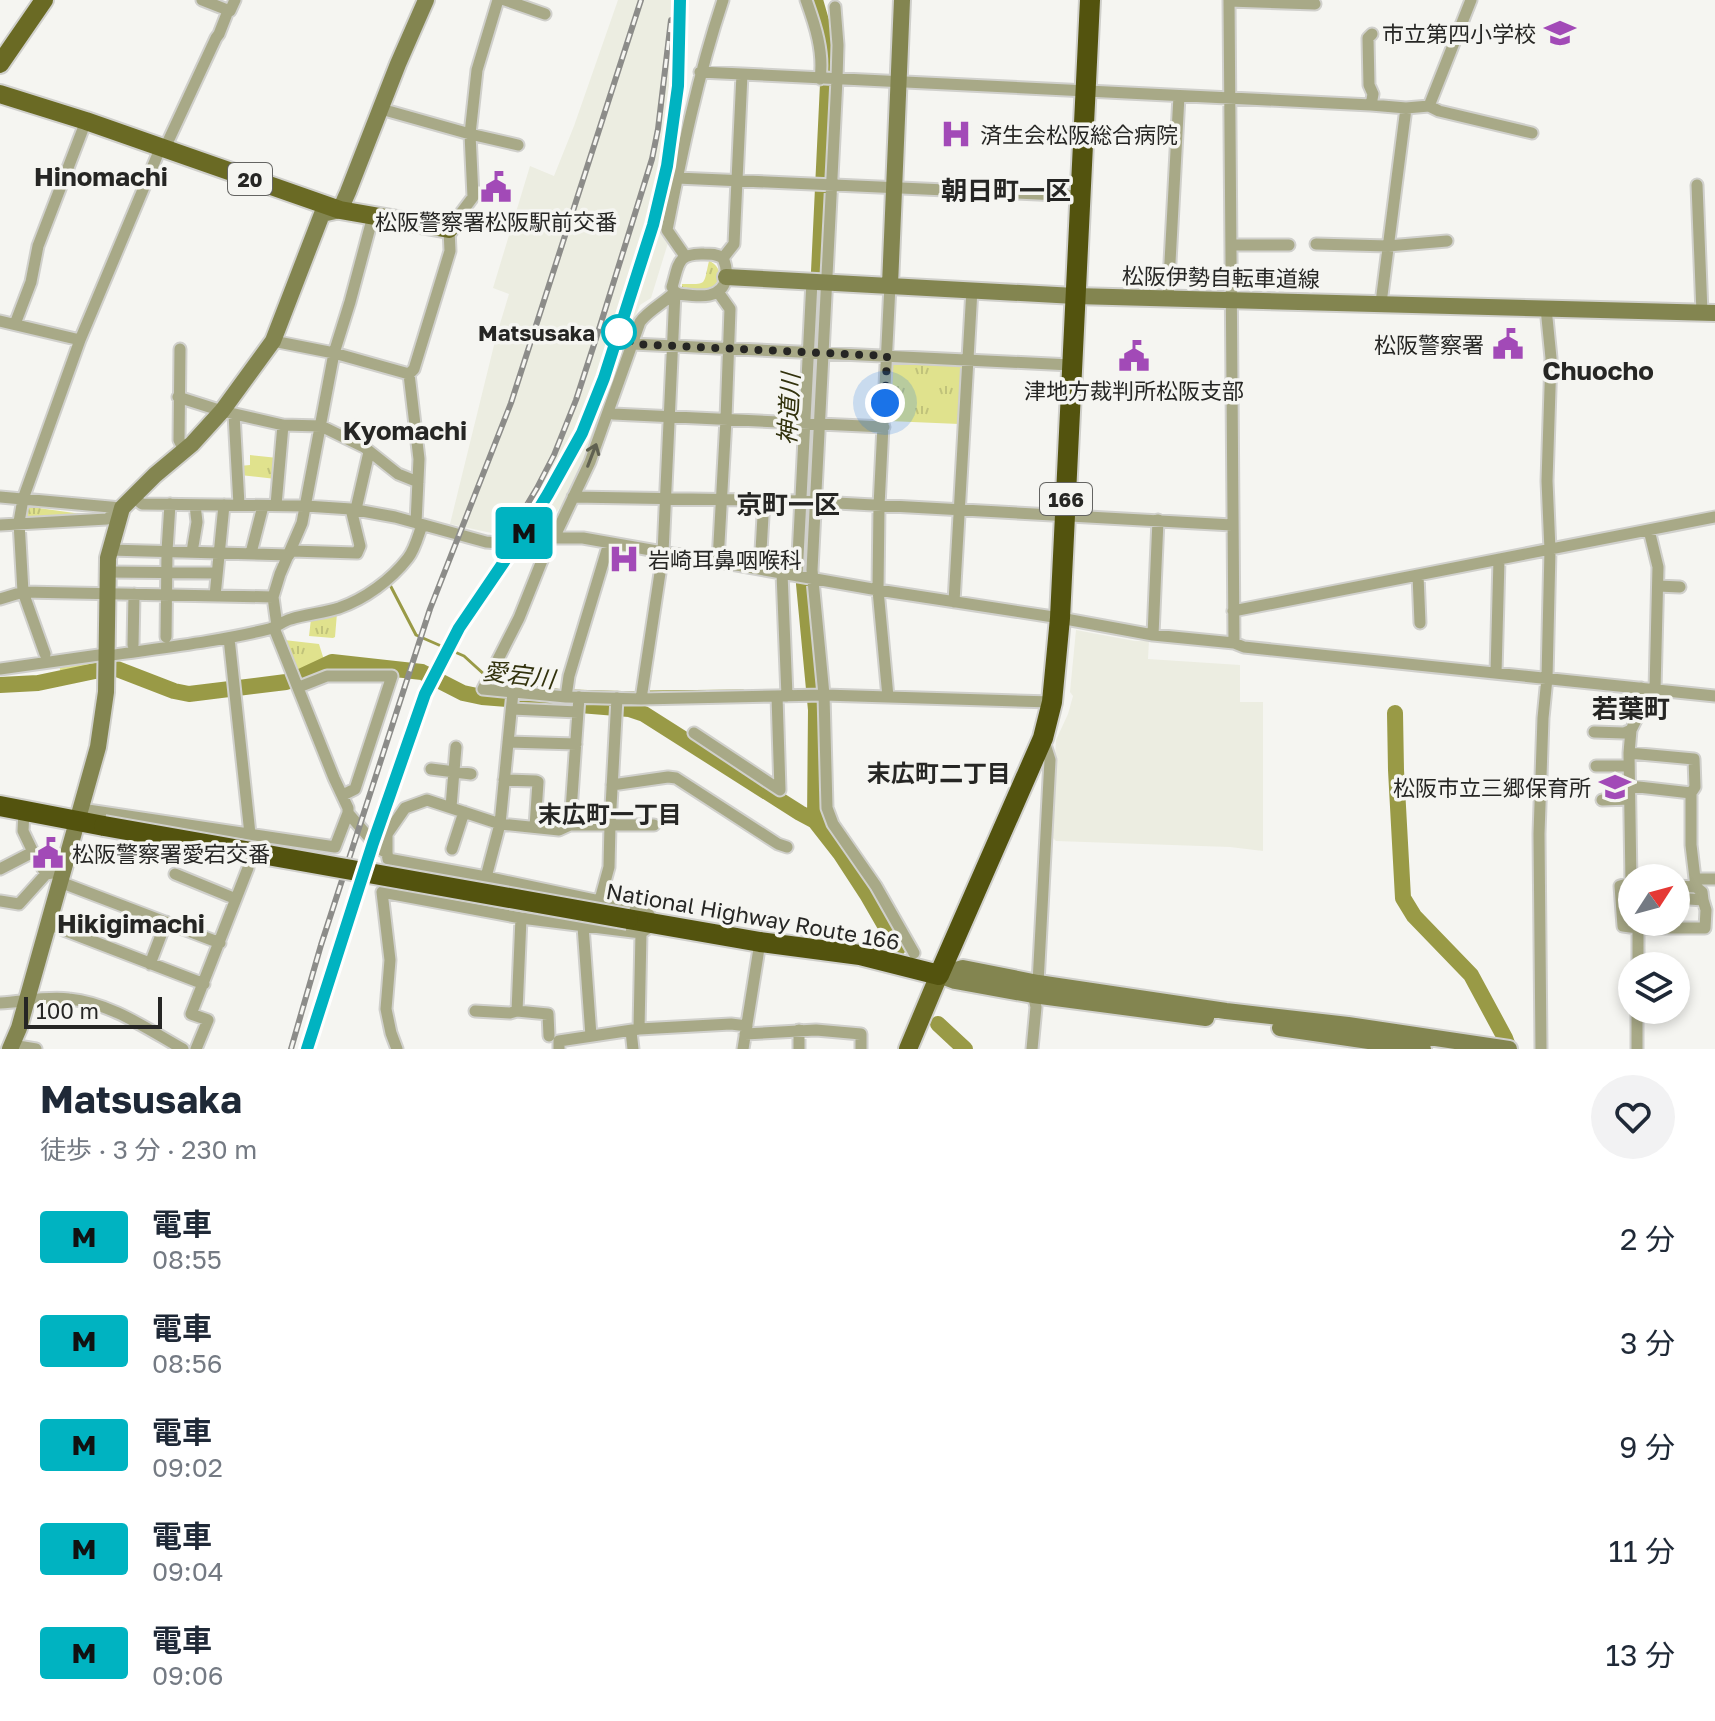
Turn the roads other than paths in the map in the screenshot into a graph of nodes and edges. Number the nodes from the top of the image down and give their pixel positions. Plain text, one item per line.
1 (44, 0) edge
2 (202, 0) edge
3 (426, 0) edge
4 (498, 0) edge
5 (505, 0) edge
6 (723, 0) edge
7 (806, 0) edge
8 (902, 0) edge
9 (1090, 0) edge
10 (1471, 0) edge
11 (1229, 1) edge
12 (1315, 4) dead end
13 (232, 5) edge
14 (835, 7) dead end
15 (545, 14) dead end
16 (1372, 34) dead end
17 (0, 64) edge
18 (700, 72) junction
19 (742, 74) junction
20 (828, 79) junction
21 (898, 82) junction
22 (1086, 91) junction
23 (0, 94) edge
24 (1179, 96) junction
25 (1231, 98) junction
26 (1371, 105) junction
27 (1429, 106) junction
28 (1406, 108) junction
29 (381, 109) junction
30 (86, 121) junction
31 (1532, 133) dead end
32 (470, 134) junction
33 (518, 145) dead end
34 (162, 149) junction
35 (677, 178) junction
36 (737, 180) junction
37 (826, 185) junction
38 (1697, 185) dead end
39 (895, 189) junction
40 (1081, 196) junction
41 (340, 210) junction
42 (373, 216) junction
43 (449, 229) junction
44 (1447, 241) dead end
45 (1316, 244) dead end
46 (1231, 245) junction
47 (1289, 245) dead end
48 (1388, 246) junction
49 (685, 256) junction
50 (723, 258) junction
51 (726, 277) junction
52 (819, 282) junction
53 (890, 285) junction
54 (972, 289) junction
55 (675, 292) junction
56 (718, 292) junction
57 (1075, 296) junction
58 (1168, 299) junction
59 (1231, 301) junction
60 (1381, 303) junction
61 (1546, 308) junction
62 (1709, 313) edge
63 (0, 321) edge
64 (15, 324) junction
65 (80, 340) junction
66 (273, 341) junction
67 (633, 344) junction
68 (673, 346) junction
69 (180, 349) dead end
70 (729, 349) junction
71 (808, 352) junction
72 (334, 353) junction
73 (823, 353) junction
74 (887, 356) junction
75 (968, 359) junction
76 (1071, 365) junction
77 (409, 374) junction
78 (178, 397) junction
79 (228, 412) junction
80 (608, 412) junction
81 (669, 416) junction
82 (726, 419) junction
83 (805, 423) junction
84 (820, 424) junction
85 (283, 425) junction
86 (321, 426) junction
87 (884, 427) junction
88 (184, 450) junction
89 (369, 452) junction
90 (418, 482) junction
91 (0, 497) edge
92 (573, 497) junction
93 (667, 498) junction
94 (23, 499) junction
95 (721, 499) junction
96 (764, 499) junction
97 (809, 501) junction
98 (127, 503) junction
99 (170, 504) junction
100 (195, 505) junction
101 (224, 505) junction
102 (239, 505) junction
103 (276, 505) junction
104 (263, 506) junction
105 (306, 506) junction
106 (879, 506) junction
107 (353, 509) junction
108 (958, 510) junction
109 (1066, 516) junction
110 (1715, 517) edge
111 (1158, 520) junction
112 (19, 522) junction
113 (419, 524) junction
114 (0, 525) edge
115 (1232, 525) junction
116 (1649, 530) junction
117 (552, 538) junction
118 (609, 543) junction
119 (109, 550) junction
120 (1550, 550) junction
121 (167, 551) junction
122 (219, 551) junction
123 (191, 552) junction
124 (251, 553) junction
125 (290, 553) junction
126 (663, 553) junction
127 (1499, 559) junction
128 (718, 561) junction
129 (760, 568) junction
130 (107, 572) junction
131 (167, 572) junction
132 (188, 572) junction
133 (216, 573) junction
134 (782, 573) junction
135 (1418, 575) junction
136 (798, 576) junction
137 (812, 578) junction
138 (1658, 586) junction
139 (1680, 587) dead end
140 (878, 590) junction
141 (23, 592) junction
142 (107, 594) junction
143 (134, 594) junction
144 (167, 595) junction
145 (186, 596) junction
146 (215, 596) junction
147 (273, 597) junction
148 (0, 599) edge
149 (954, 602) junction
150 (1233, 611) junction
151 (1060, 618) junction
152 (1420, 623) dead end
153 (276, 627) junction
154 (1153, 635) junction
155 (166, 637) dead end
156 (229, 638) junction
157 (1234, 643) junction
158 (133, 645) dead end
159 (45, 654) dead end
160 (106, 662) junction
161 (0, 669) edge
162 (1496, 673) junction
163 (1547, 678) junction
164 (296, 682) junction
165 (1641, 688) junction
166 (1655, 690) junction
167 (513, 692) junction
168 (566, 693) junction
169 (784, 693) junction
170 (642, 695) junction
171 (823, 695) junction
172 (1715, 696) edge
173 (888, 697) junction
174 (617, 699) junction
175 (1052, 702) junction
176 (578, 705) junction
177 (511, 708) junction
178 (1631, 730) junction
179 (1594, 732) dead end
180 (694, 733) dead end
181 (1043, 738) junction
182 (508, 742) junction
183 (576, 744) junction
184 (456, 747) dead end
185 (1629, 753) junction
186 (1596, 766) dead end
187 (1629, 766) junction
188 (431, 769) dead end
189 (455, 772) junction
190 (471, 774) dead end
191 (504, 780) junction
192 (612, 785) junction
193 (1630, 786) junction
194 (1691, 793) junction
195 (343, 795) junction
196 (1629, 799) junction
197 (1602, 800) dead end
198 (0, 806) edge
199 (451, 807) junction
200 (24, 811) junction
201 (464, 812) junction
202 (348, 813) junction
203 (79, 815) junction
204 (500, 824) junction
205 (570, 825) junction
206 (610, 825) junction
207 (654, 825) dead end
208 (535, 827) junction
209 (250, 834) junction
210 (787, 847) dead end
211 (452, 849) dead end
212 (33, 852) junction
213 (387, 856) junction
214 (1631, 864) edge
215 (0, 869) edge
216 (175, 874) dead end
217 (57, 876) junction
218 (486, 877) junction
219 (1715, 879) edge
220 (1695, 883) junction
221 (1690, 884) edge
222 (382, 892) junction
223 (236, 899) junction
224 (1690, 899) edge
225 (600, 900) junction
226 (1703, 900) junction
227 (0, 901) edge
228 (521, 918) junction
229 (166, 922) junction
230 (48, 924) junction
231 (641, 925) junction
232 (583, 926) junction
233 (1690, 928) edge
234 (760, 942) junction
235 (220, 943) junction
236 (914, 953) dead end
237 (150, 964) junction
238 (939, 975) junction
239 (204, 984) junction
240 (1036, 989) junction
241 (25, 1002) junction
242 (0, 1003) edge
243 (475, 1011) dead end
244 (517, 1011) junction
245 (1637, 1024) edge
246 (635, 1030) junction
247 (746, 1030) junction
248 (799, 1030) junction
249 (608, 1034) junction
250 (549, 1036) dead end
251 (591, 1036) junction
252 (1347, 1037) edge
253 (11, 1047) edge
254 (1504, 1048) edge
255 (36, 1049) edge
256 (183, 1049) edge
257 (196, 1049) edge
258 (397, 1049) edge
259 (559, 1049) edge
260 (610, 1049) edge
261 (633, 1049) edge
262 (743, 1049) edge
263 (799, 1049) edge
264 (861, 1049) edge
265 (908, 1049) edge
266 (1032, 1049) edge
267 (1423, 1049) edge
268 (1541, 1049) edge
269 (1637, 1049) edge

1 - 17 main road
2 - 13 street
3 - 29 street
4 - 32 street
5 - 15 street
6 - 18 street
7 - 20 street
8 - 21 street
9 - 22 highway, 166
10 - 27 street
11 - 12 street
11 - 25 street
13 - 34 street
14 - 20 street
16 - 26 street
18 - 19 street
18 - 35 street
19 - 20 street
19 - 36 street
20 - 21 street
20 - 37 street
21 - 22 street
21 - 39 street
22 - 24 street
22 - 40 highway, 166
23 - 30 main road, 20
24 - 25 street
24 - 58 street
25 - 26 street
25 - 46 street
26 - 28 street
27 - 28 street
27 - 31 street
28 - 48 street
29 - 32 street
29 - 41 street
30 - 34 main road, 20
30 - 64 street
32 - 33 street
32 - 43 street
34 - 41 main road, 20
34 - 65 street
35 - 36 street
35 - 49 street
36 - 37 street
36 - 50 street
37 - 39 street
37 - 52 street
38 - 62 street
39 - 40 street
39 - 53 street
40 - 57 highway, 166
41 - 42 main road, 20
41 - 66 street
42 - 43 main road, 20
42 - 72 street
43 - 77 street
44 - 48 street
45 - 48 street
46 - 47 street
46 - 59 street
48 - 60 street
49 - 50 street
49 - 55 street
50 - 51 street
51 - 52 street, 松阪伊勢自転車道線
51 - 56 street
52 - 53 street, 松阪伊勢自転車道線
52 - 71 street
52 - 73 street
53 - 54 street, 松阪伊勢自転車道線
53 - 74 street
54 - 57 street, 松阪伊勢自転車道線
54 - 75 street
55 - 56 street
55 - 67 street
55 - 68 street
56 - 70 street
57 - 58 street, 松阪伊勢自転車道線
57 - 76 highway, 166
58 - 59 street, 松阪伊勢自転車道線
59 - 60 street, 松阪伊勢自転車道線
59 - 115 street
60 - 61 street, 松阪伊勢自転車道線
61 - 62 street, 松阪伊勢自転車道線
61 - 120 street
63 - 64 street
64 - 65 street
65 - 94 street
66 - 72 street
66 - 79 street
67 - 68 street
67 - 80 street
68 - 70 street
68 - 81 street
69 - 78 street
70 - 71 street
70 - 82 street
71 - 73 street
71 - 83 street
72 - 77 street
72 - 86 street
73 - 74 street
73 - 84 street
74 - 75 street
74 - 87 street
75 - 76 street
75 - 108 street
76 - 109 highway, 166
77 - 90 street
78 - 79 street
78 - 88 street
79 - 85 street
79 - 88 street
79 - 102 street
80 - 81 street
92 -> 80 street
81 - 82 street
81 - 93 street
82 - 83 street
82 - 95 street
83 - 84 street
83 - 97 street
84 - 87 street
84 - 97 street
85 - 86 street
85 - 103 street
86 - 89 street
86 - 105 street
87 - 106 street
88 - 98 street
89 - 90 street
89 - 107 street
90 - 113 street
91 - 94 street
92 - 93 street
92 - 117 street
93 - 95 street
93 - 126 street
94 - 98 street
94 - 112 street
95 - 96 street
95 - 128 street
96 - 97 street
96 - 129 street
97 - 106 street
97 - 136 street
97 - 137 street
98 - 99 street
98 - 112 street
98 - 119 street
99 - 100 street
99 - 121 street
100 - 101 street
100 - 123 street
101 - 102 street
101 - 122 street
102 - 104 street
103 - 104 street
103 - 105 street
104 - 124 street
105 - 107 street
105 - 125 street
106 - 108 street
106 - 140 street
107 - 113 street
107 - 125 street
108 - 109 street
108 - 149 street
109 - 111 street
109 - 151 highway, 166
110 - 116 street
111 - 115 street
111 - 154 street
112 - 114 street
112 - 141 street
113 - 117 street
113 - 153 street
115 - 150 street
116 - 120 street
116 - 138 street
117 - 118 street
117 - 167 street
118 - 126 street
118 - 168 street
119 - 121 street
119 - 130 street
120 - 127 street
120 - 163 street
121 - 123 street
121 - 131 street
122 - 123 street
122 - 124 street
122 - 133 street
123 - 132 street
124 - 125 street
125 - 147 street
126 - 128 street
126 - 170 street
127 - 135 street
127 - 162 street
128 - 129 street
129 - 134 street
130 - 131 street
130 - 142 street
131 - 132 street
131 - 144 street
132 - 133 street
132 - 145 street
133 - 146 street
134 - 136 street
134 - 169 street
135 - 150 street
135 - 152 street
136 - 137 street
137 - 140 street
137 - 171 street
138 - 139 street
138 - 166 street
140 - 149 street
140 - 173 street
141 - 142 street
141 - 148 street
141 - 159 street
142 - 143 street
142 - 160 street
143 - 144 street
143 - 158 street
144 - 145 street
144 - 155 street
145 - 146 street
146 - 147 street
147 - 153 street
149 - 151 street
150 - 157 street
151 - 154 street
151 - 175 highway, 166
153 - 156 street
153 - 164 street
154 - 157 street
156 - 160 street
156 - 209 street
157 - 162 street
160 - 161 street
160 - 203 street
162 - 163 street
163 - 165 street
163 - 268 street
164 - 195 street
164 - 195 street
165 - 166 street
165 - 178 street
166 - 172 street
167 - 168 street
167 - 177 street
168 - 176 street
169 - 170 street
169 - 171 street
169 - 180 street
170 - 174 street
171 - 173 street
171 - 236 street
173 - 175 street
174 - 176 street
174 - 192 street
175 - 181 highway, 166
176 - 177 street
176 - 183 street
177 - 182 street
178 - 179 street
178 - 185 street
181 - 238 highway, 166
181 - 240 street
182 - 183 street
182 - 191 street
183 - 205 street
184 - 189 street
185 - 187 street
185 - 194 street
186 - 187 street
187 - 193 street
188 - 189 street
189 - 190 street
189 - 199 street
191 - 204 street
191 - 208 street
192 - 206 street
192 - 210 street
193 - 194 street
193 - 196 street
194 - 220 street
195 - 202 street
196 - 197 street
196 - 214 street
198 - 200 highway, National Highway Route 166
199 - 201 street
199 - 213 street
200 - 203 highway, National Highway Route 166
200 - 212 street
201 - 204 street
201 - 211 street
202 - 209 street
202 - 213 street
203 - 209 street
203 - 217 street
203 - 231 highway, National Highway Route 166, bridge
204 - 208 street
204 - 218 street
205 - 206 street
205 - 208 street
206 - 207 street
206 - 225 street
209 - 223 street
212 - 215 street
212 - 217 street
213 - 218 street
213 - 222 street
216 - 223 street
217 - 227 street
217 - 229 street
217 - 230 street
218 - 225 street
219 - 220 street
220 - 221 street
220 - 226 street
222 - 228 street
222 - 258 street
223 - 235 street
224 - 226 street
225 - 231 street
226 - 233 street
228 - 232 street
228 - 244 street
229 - 235 street
229 - 237 street
230 - 237 street
230 - 241 street
231 - 232 street
231 - 234 highway, National Highway Route 166
231 - 246 street
232 - 251 street
234 - 238 highway, National Highway Route 166
234 - 247 street
235 - 239 street
237 - 239 street
238 - 240 street
238 - 265 main road
239 - 257 street
240 - 252 street
240 - 266 street
241 - 242 street
241 - 253 street
241 - 256 street
243 - 244 street
244 - 250 street
245 - 269 street
246 - 247 street
246 - 249 street
246 - 261 street
247 - 248 street
247 - 262 street
248 - 263 street
248 - 264 street
249 - 251 street
249 - 260 street
251 - 259 street
252 - 254 street
252 - 267 street
253 - 255 street

